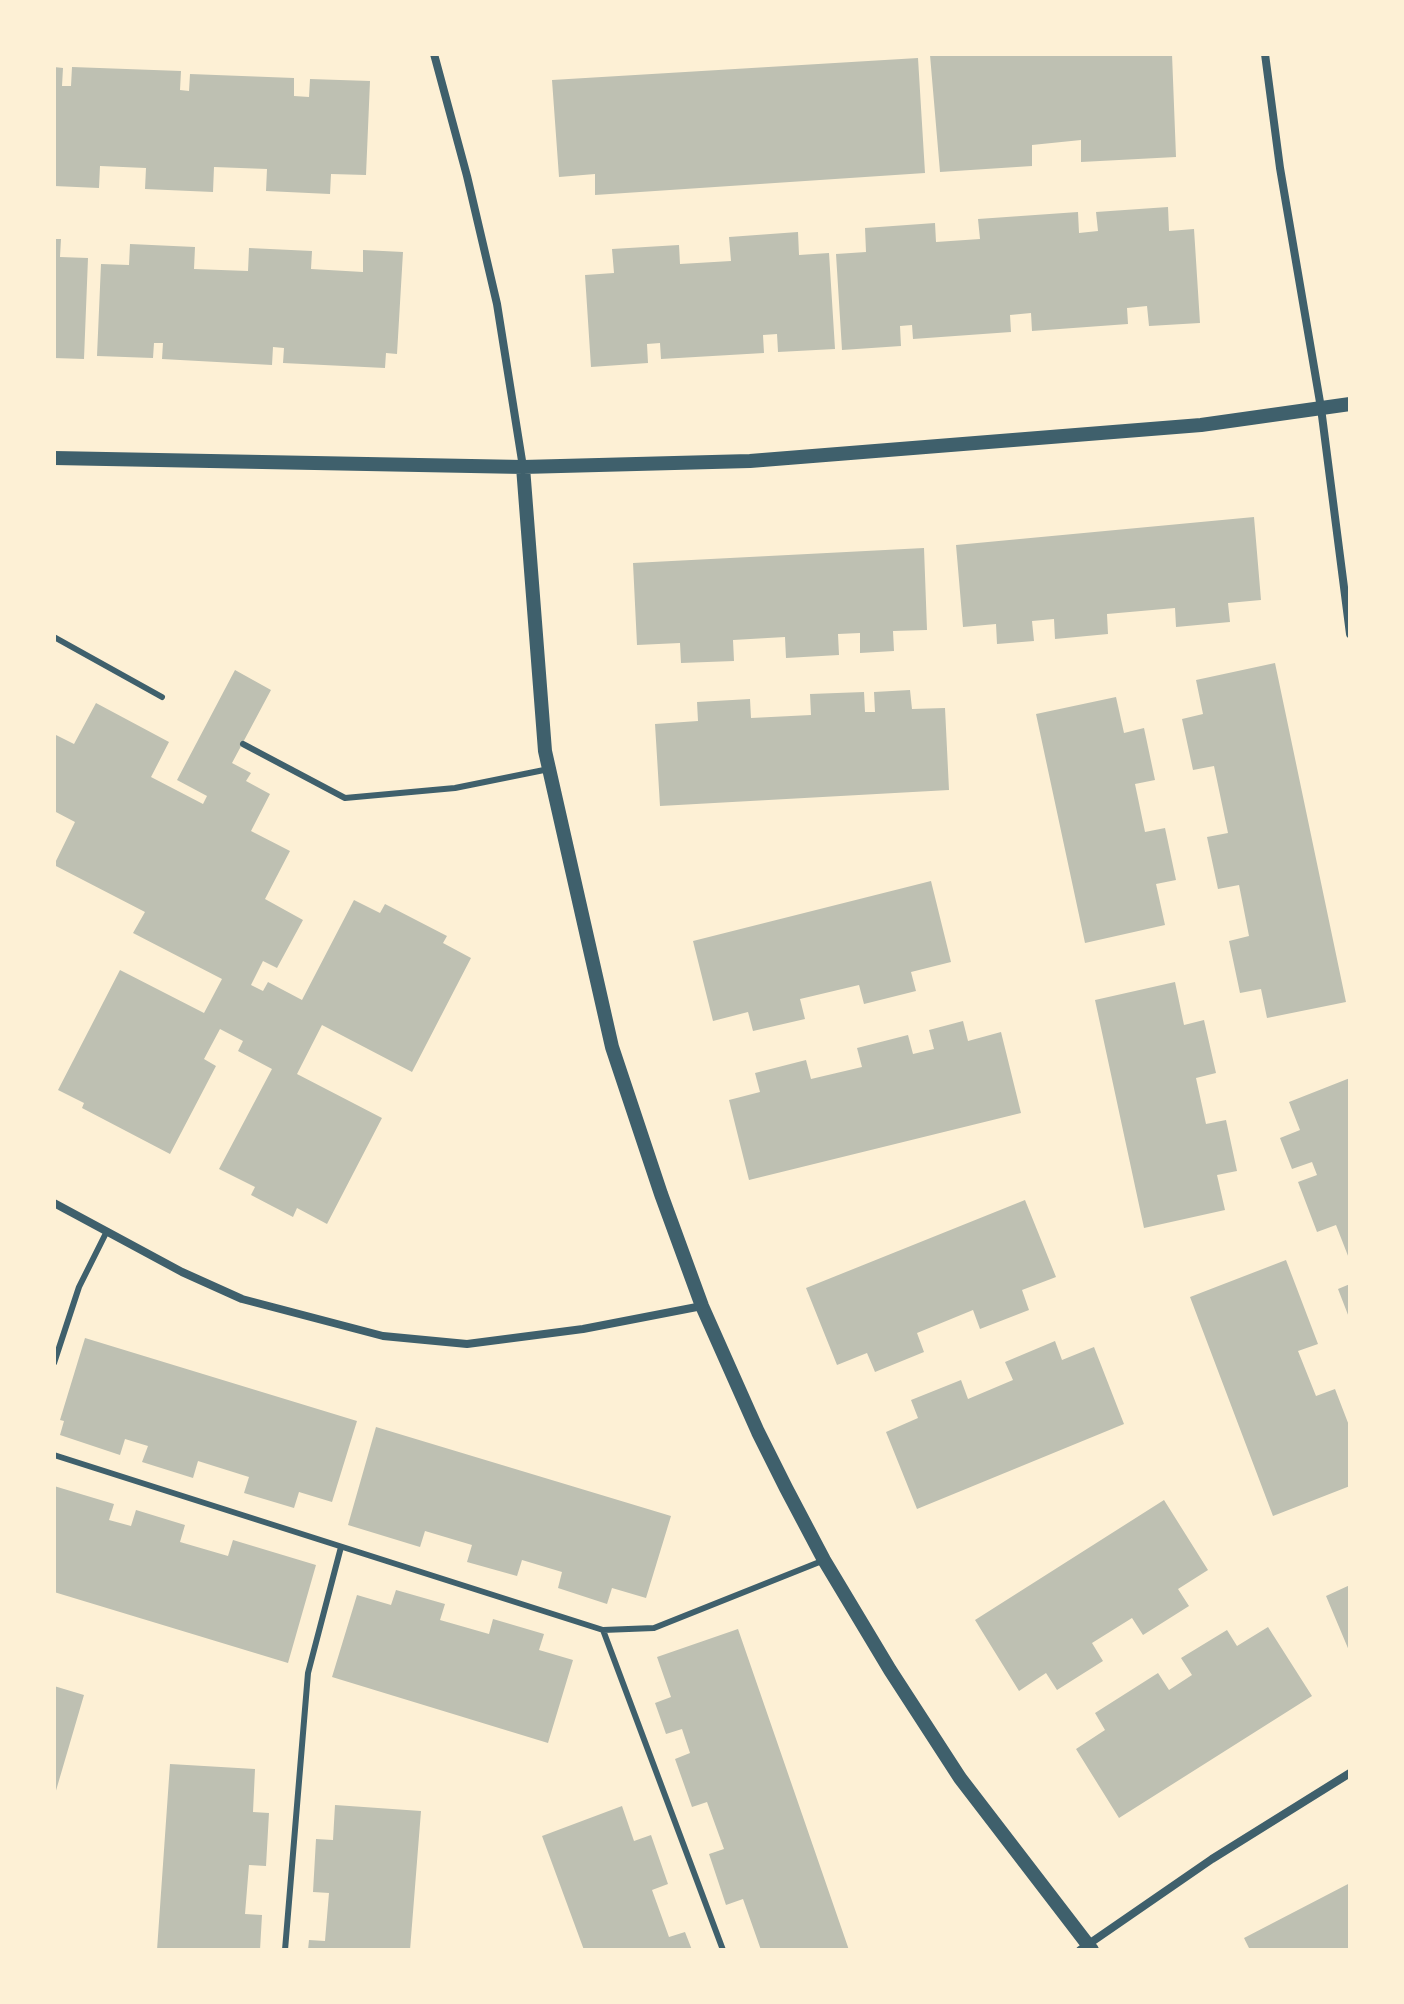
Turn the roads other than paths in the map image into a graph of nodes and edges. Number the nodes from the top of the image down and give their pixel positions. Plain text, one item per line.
1 (434, 54) edge
2 (1265, 54) edge
3 (1350, 404) edge
4 (1321, 408) junction
5 (54, 458) edge
6 (523, 467) junction
7 (1350, 634) edge
8 (54, 637) edge
9 (162, 697) dead end
10 (243, 744) dead end
11 (549, 769) junction
12 (54, 1203) edge
13 (107, 1231) junction
14 (702, 1306) junction
15 (54, 1363) edge
16 (54, 1455) edge
17 (341, 1547) junction
18 (824, 1560) junction
19 (603, 1630) junction
20 (1350, 1773) edge
21 (1087, 1948) edge
22 (285, 1950) edge
23 (723, 1950) edge

1 - 6 street
2 - 4 street
3 - 4 street
4 - 6 street
4 - 7 street
5 - 6 street
6 - 11 street
8 - 9 lane
10 - 11 lane
11 - 14 street
12 - 13 street
13 - 14 street
13 - 15 lane
14 - 18 street
16 - 17 lane
17 - 19 lane
17 - 22 lane
18 - 19 lane
18 - 21 street
19 - 23 lane
20 - 21 street

